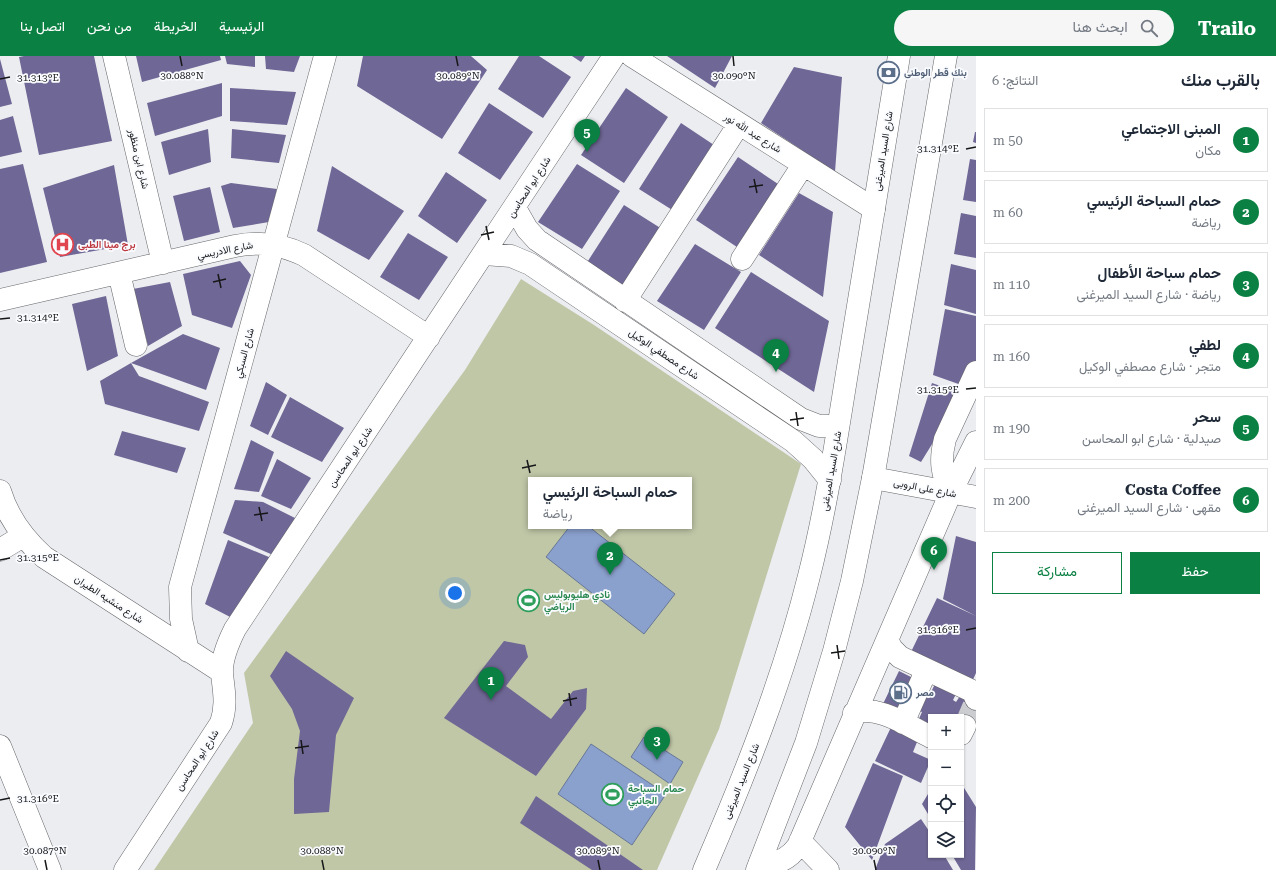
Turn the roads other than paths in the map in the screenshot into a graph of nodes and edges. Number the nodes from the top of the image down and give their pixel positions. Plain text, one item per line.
1 (114, 56) edge
2 (326, 56) edge
3 (614, 56) edge
4 (632, 56) edge
5 (899, 56) edge
6 (946, 56) edge
7 (740, 124) junction
8 (803, 165) junction
9 (515, 208) junction
10 (874, 210) junction
11 (273, 245) junction
12 (484, 254) junction
13 (742, 259) dead end
14 (163, 263) junction
15 (119, 273) junction
16 (0, 300) edge
17 (625, 301) junction
18 (429, 337) junction
19 (136, 345) dead end
20 (976, 372) edge
21 (838, 426) junction
22 (948, 431) junction
23 (975, 443) edge
24 (873, 478) junction
25 (830, 480) junction
26 (0, 491) edge
27 (950, 492) junction
28 (976, 497) edge
29 (13, 531) edge
30 (0, 550) edge
31 (887, 640) junction
32 (188, 651) junction
33 (926, 671) junction
34 (222, 672) junction
35 (976, 699) edge
36 (854, 713) junction
37 (903, 723) junction
38 (928, 736) edge
39 (0, 746) edge
40 (800, 841) junction
41 (758, 867) edge
42 (50, 870) edge
43 (125, 870) edge
44 (704, 870) edge
45 (828, 870) edge

1 - 14 street, شارع ابن منظور
2 - 11 street, شارع السبكي
3 - 9 street, شارع ابو المحاسن
4 - 7 street, شارع عبد الله نور
5 - 10 street, شارع السيد الميرغنى
6 - 24 street
7 - 8 street, شارع عبد الله نور
7 - 17 street
8 - 10 street, شارع عبد الله نور
8 - 13 street
9 - 12 street, شارع ابو المحاسن
9 - 17 street
10 - 21 street, شارع السيد الميرغنى
11 - 14 street, شارع الادريسي
11 - 18 street, شارع الادريسي
11 - 32 street, شارع السبكي
12 - 18 street, شارع ابو المحاسن
12 - 25 street, شارع مصطفي الوكيل
14 - 15 street, شارع الادريسي
15 - 16 street, شارع الادريسي
15 - 19 street
17 - 21 street
18 - 34 street, شارع ابو المحاسن
20 - 22 street
21 - 25 street, شارع السيد الميرغنى
22 - 23 street
22 - 27 street
23 - 27 street
24 - 27 street, شارع على الروبى
24 - 41 street
25 - 44 street, شارع السيد الميرغنى
26 - 29 street, شارع منشيه الطيران
27 - 28 street, شارع على الروبى
27 - 31 street
29 - 30 street
29 - 32 street, شارع منشيه الطيران
31 - 33 street
31 - 36 street
32 - 34 street, شارع منشيه الطيران
33 - 35 street
33 - 37 street
34 - 43 street, شارع ابو المحاسن
36 - 37 street
36 - 40 street
37 - 38 street
39 - 42 street
40 - 41 street
40 - 45 street

